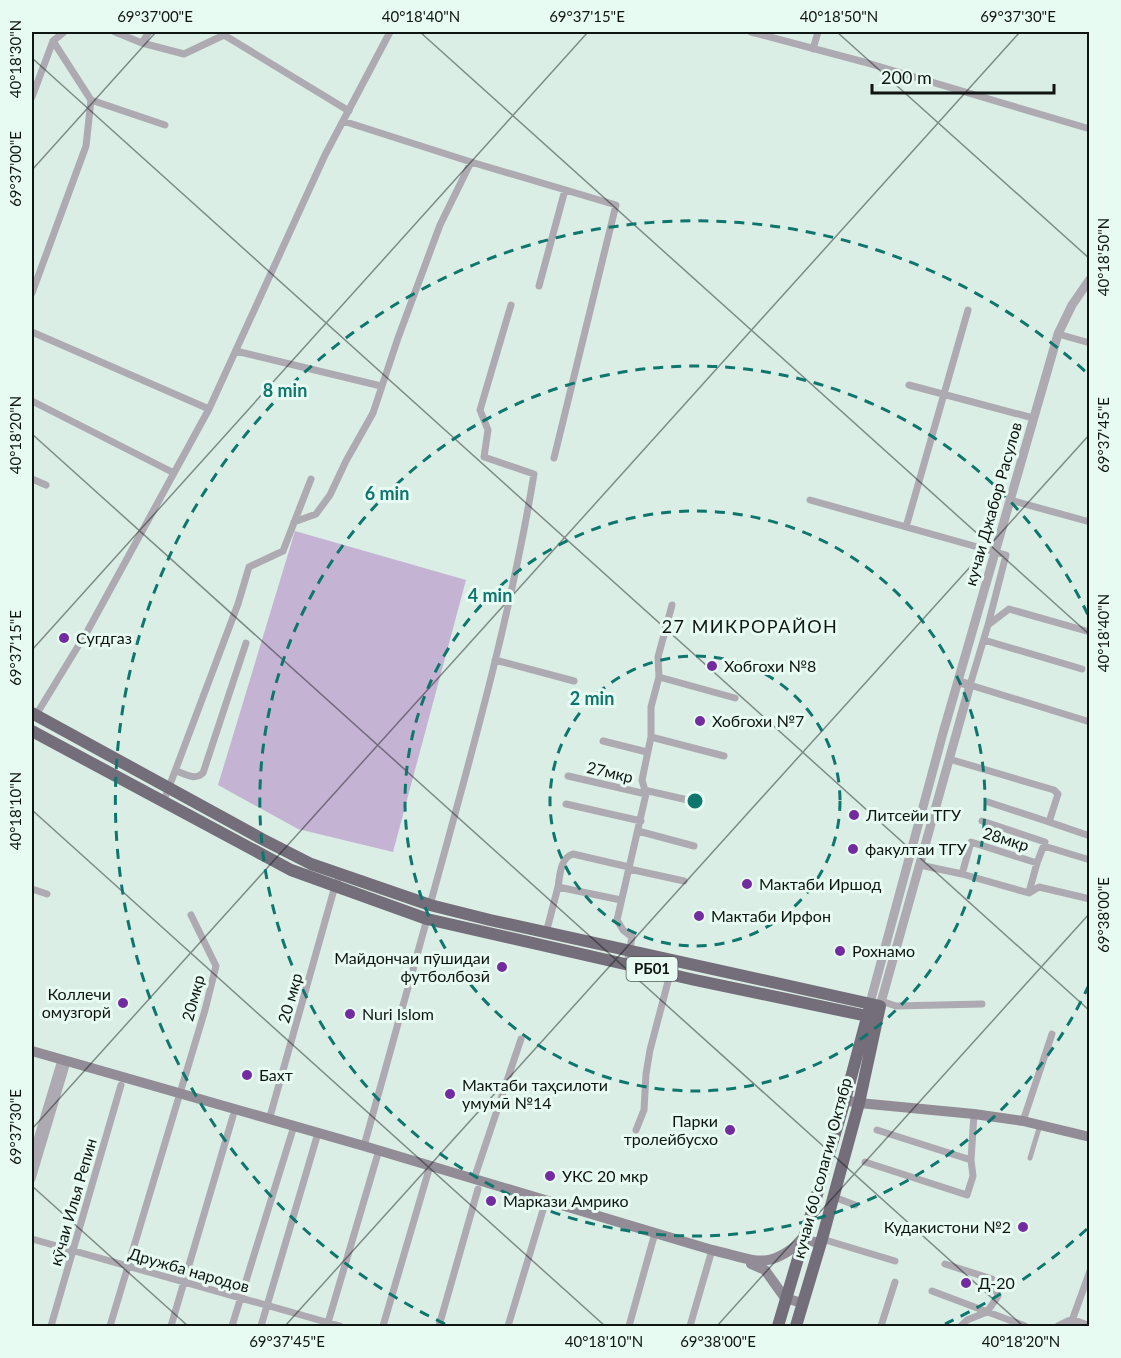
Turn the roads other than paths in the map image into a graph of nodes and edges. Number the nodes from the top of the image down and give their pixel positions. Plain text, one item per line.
1 (64, 32) edge
2 (115, 32) edge
3 (149, 32) edge
4 (390, 32) edge
5 (750, 32) edge
6 (818, 32) edge
7 (225, 33) edge
8 (53, 41) junction
9 (142, 43) junction
10 (813, 50) junction
11 (32, 98) edge
12 (92, 100) junction
13 (349, 111) junction
14 (343, 121) junction
15 (165, 125) dead end
16 (1089, 129) edge
17 (471, 162) junction
18 (565, 190) junction
19 (1089, 279) edge
20 (539, 286) dead end
21 (32, 293) edge
22 (511, 305) dead end
23 (968, 310) dead end
24 (32, 332) edge
25 (1058, 334) junction
26 (1089, 343) edge
27 (236, 351) junction
28 (381, 386) junction
29 (909, 386) dead end
30 (944, 395) junction
31 (32, 401) edge
32 (209, 409) junction
33 (1033, 418) junction
34 (554, 458) dead end
35 (174, 473) junction
36 (311, 478) dead end
37 (32, 479) edge
38 (46, 485) dead end
39 (810, 500) dead end
40 (1010, 500) junction
41 (294, 522) junction
42 (1089, 522) edge
43 (906, 527) junction
44 (996, 551) junction
45 (672, 604) dead end
46 (988, 625) junction
47 (1089, 632) edge
48 (984, 640) junction
49 (246, 643) dead end
50 (495, 660) junction
51 (1082, 669) dead end
52 (658, 677) junction
53 (574, 681) dead end
54 (959, 682) junction
55 (970, 685) junction
56 (735, 698) dead end
57 (34, 714) edge
58 (48, 722) junction
59 (1089, 722) edge
60 (35, 732) edge
61 (651, 737) junction
62 (603, 741) dead end
63 (647, 752) junction
64 (724, 756) dead end
65 (949, 759) junction
66 (176, 771) junction
67 (568, 776) dead end
68 (169, 789) junction
69 (645, 792) junction
70 (988, 802) dead end
71 (163, 803) junction
72 (701, 803) dead end
73 (566, 804) dead end
74 (641, 821) junction
75 (982, 821) dead end
76 (1049, 822) junction
77 (638, 831) junction
78 (1089, 836) edge
79 (694, 846) dead end
80 (1044, 846) junction
81 (1089, 860) edge
82 (1037, 863) junction
83 (920, 866) junction
84 (629, 868) junction
85 (341, 874) junction
86 (962, 874) junction
87 (684, 880) dead end
88 (335, 886) junction
89 (558, 887) junction
90 (32, 889) edge
91 (1029, 893) junction
92 (47, 894) dead end
93 (1089, 899) edge
94 (621, 900) junction
95 (898, 900) junction
96 (909, 904) junction
97 (430, 905) junction
98 (191, 915) dead end
99 (427, 919) junction
100 (546, 933) junction
101 (888, 936) junction
102 (899, 939) junction
103 (631, 950) junction
104 (627, 964) junction
105 (670, 974) junction
106 (982, 1004) dead end
107 (875, 1009) junction
108 (1052, 1034) dead end
109 (521, 1039) dead end
110 (32, 1051) edge
111 (64, 1061) junction
112 (121, 1085) dead end
113 (179, 1095) junction
114 (845, 1100) junction
115 (859, 1103) junction
116 (974, 1114) junction
117 (233, 1116) dead end
118 (269, 1118) junction
119 (1023, 1121) junction
120 (1040, 1125) junction
121 (294, 1126) junction
122 (636, 1130) dead end
123 (877, 1130) dead end
124 (318, 1133) junction
125 (1089, 1137) edge
126 (364, 1146) junction
127 (379, 1150) junction
128 (32, 1156) edge
129 (1030, 1158) dead end
130 (971, 1160) junction
131 (866, 1162) dead end
132 (430, 1166) junction
133 (32, 1179) edge
134 (476, 1181) junction
135 (834, 1197) junction
136 (546, 1200) junction
137 (855, 1205) dead end
138 (655, 1233) junction
139 (32, 1239) edge
140 (804, 1239) junction
141 (825, 1241) junction
142 (712, 1250) junction
143 (73, 1251) junction
144 (895, 1261) dead end
145 (945, 1264) dead end
146 (128, 1266) junction
147 (1089, 1271) edge
148 (184, 1282) junction
149 (895, 1282) dead end
150 (932, 1291) dead end
151 (240, 1298) junction
152 (785, 1298) junction
153 (802, 1303) junction
154 (267, 1306) junction
155 (987, 1312) junction
156 (1071, 1323) edge
157 (327, 1325) edge
158 (51, 1326) edge
159 (110, 1326) edge
160 (171, 1326) edge
161 (232, 1326) edge
162 (261, 1326) edge
163 (340, 1326) edge
164 (383, 1326) edge
165 (439, 1326) edge
166 (508, 1326) edge
167 (629, 1326) edge
168 (690, 1326) edge
169 (777, 1326) edge
170 (796, 1326) edge
171 (882, 1326) edge
172 (961, 1326) edge
173 (1025, 1326) edge
174 (1058, 1326) edge
175 (1089, 1326) edge

1 - 8 street
2 - 9 street
3 - 9 street
4 - 13 street
5 - 10 street
6 - 10 street
7 - 9 street
7 - 13 street
8 - 11 street
8 - 12 street
10 - 16 street
12 - 15 street
12 - 21 street
13 - 14 street
14 - 17 street
14 - 27 street
17 - 18 street
17 - 28 street
18 - 20 street
18 - 34 street
19 - 25 street, кучаи Джабор Расулов
22 - 50 street
23 - 30 street
24 - 32 street
25 - 26 street
25 - 33 street, кучаи Джабор Расулов
27 - 28 street
27 - 32 street
28 - 41 street
29 - 30 street
30 - 33 street
30 - 43 street
31 - 35 street
32 - 35 street
33 - 40 street, кучаи Джабор Расулов
35 - 57 street
36 - 41 street
37 - 38 street
39 - 43 street
40 - 42 street
40 - 44 street, кучаи Джабор Расулов
41 - 66 street
43 - 44 street
44 - 46 street
44 - 54 street, кучаи Джабор Расулов
45 - 52 street, 27мкр
46 - 47 street
46 - 48 street
48 - 51 street
48 - 55 street
49 - 66 street
50 - 53 street
50 - 97 street
52 - 56 street
52 - 61 street, 27мкр
54 - 55 street
54 - 95 street, кучаи Джабор Расулов
55 - 59 street
55 - 65 street
57 - 58 highway, РБ01
57 - 60 highway
58 - 60 highway
58 - 68 highway, РБ01
60 - 71 highway, РБ01
61 - 63 street, 27мкр
61 - 64 street
62 - 63 street, 27мкр
63 - 69 street, 27мкр
65 - 76 street, 28мкр
65 - 83 street
66 - 68 street
67 - 69 street, 27мкр
68 - 71 street
68 - 85 highway, РБ01
69 - 72 street, 27мкр
69 - 74 street, 27мкр
70 - 76 street, 28мкр
71 - 88 highway, РБ01
73 - 74 street
74 - 77 street, 27мкр
75 - 80 street, 28мкр
76 - 78 street, 28мкр
77 - 79 street
77 - 84 street, 27мкр
80 - 81 street, 28мкр
80 - 82 street, 28мкр
82 - 86 street, 28мкр
82 - 91 street
83 - 86 street
83 - 96 street
84 - 87 street
84 - 89 street
84 - 94 street, 27мкр
85 - 88 street, 20 мкр
85 - 97 highway, РБ01
86 - 91 street
88 - 99 highway, РБ01
88 - 118 street, 20 мкр
89 - 94 street
89 - 100 street
90 - 92 street
91 - 93 street
94 - 103 street, 27мкр
95 - 96 street
95 - 101 street, кучаи Джабор Расулов
96 - 102 street
97 - 100 highway, РБ01
98 - 113 street, 20мкр
99 - 104 highway, РБ01
99 - 126 street
100 - 103 highway, РБ01
101 - 102 street
101 - 107 street, кучаи Джабор Расулов
102 - 107 street
103 - 104 street
103 - 107 highway, РБ01
104 - 105 highway, РБ01
105 - 107 highway, РБ01
105 - 122 street
106 - 107 street
107 - 114 highway
107 - 115 highway, кучаи 60 солагии Октябр
108 - 119 street
109 - 134 street
110 - 111 main road
111 - 113 main road
111 - 128 street
111 - 133 street
112 - 143 street, кӯчаи Илья Репин
113 - 118 main road
113 - 146 street, 20мкр
114 - 115 main road
114 - 140 highway
115 - 116 main road
115 - 135 highway, кучаи 60 солагии Октябр
116 - 119 main road
116 - 130 street
117 - 148 street
118 - 121 main road
119 - 120 main road
120 - 125 main road
120 - 129 street
121 - 124 main road
121 - 151 street
123 - 130 street
124 - 126 main road
124 - 154 street
126 - 127 main road
127 - 132 main road
127 - 157 street
130 - 131 street
132 - 134 main road
132 - 164 street
134 - 136 main road
134 - 165 street
135 - 137 street
135 - 141 highway, кучаи 60 солагии Октябр
136 - 138 main road
136 - 166 street
138 - 142 main road
138 - 167 street
139 - 143 street, Дружба народов
140 - 141 main road
140 - 142 main road
140 - 152 highway
141 - 144 street
141 - 153 highway, кучаи 60 солагии Октябр
142 - 152 main road
142 - 168 street
143 - 146 street, Дружба народов
143 - 158 street, кӯчаи Илья Репин
145 - 155 street
146 - 148 street, Дружба народов
146 - 159 street, 20мкр
147 - 156 street
148 - 151 street, Дружба народов
148 - 160 street
149 - 171 street
150 - 155 street
151 - 154 street, Дружба народов
151 - 161 street
152 - 153 main road
152 - 169 highway
153 - 170 highway, кучаи 60 солагии Октябр
154 - 157 street, Дружба народов
154 - 162 street
155 - 172 street
155 - 173 street
156 - 174 street
156 - 175 street
157 - 163 street, Дружба народов

